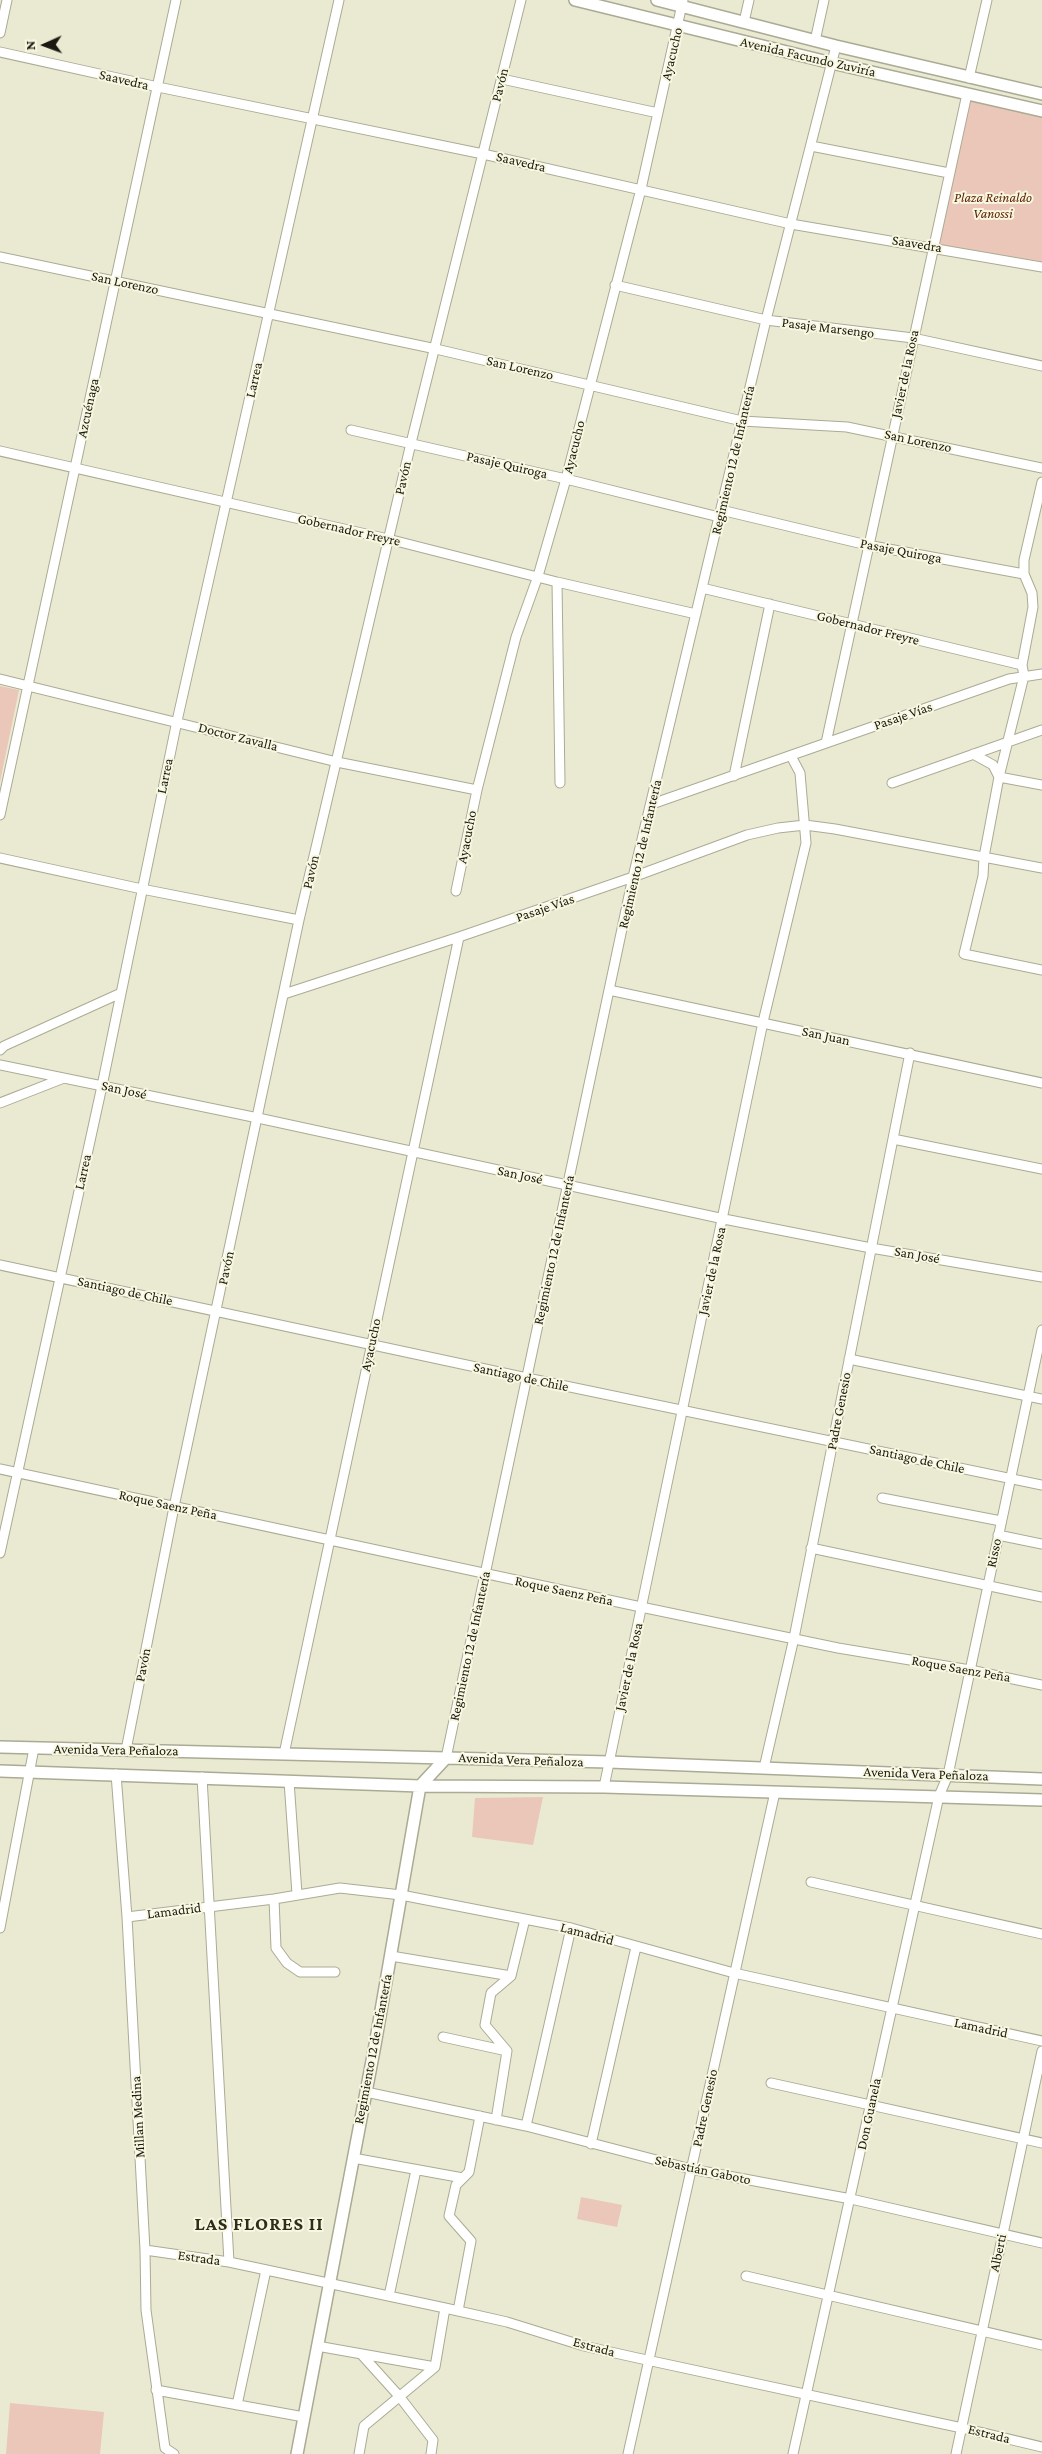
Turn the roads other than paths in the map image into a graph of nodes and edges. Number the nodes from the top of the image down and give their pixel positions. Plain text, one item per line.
1 (7, 0) edge
2 (176, 0) edge
3 (340, 0) edge
4 (521, 0) edge
5 (575, 0) edge
6 (657, 0) edge
7 (749, 0) edge
8 (824, 0) edge
9 (987, 0) edge
10 (683, 3) edge
11 (744, 22) junction
12 (679, 26) junction
13 (0, 33) edge
14 (815, 41) junction
15 (836, 46) junction
16 (0, 52) edge
17 (832, 63) junction
18 (969, 78) junction
19 (502, 79) junction
20 (158, 88) junction
21 (967, 94) junction
22 (1042, 94) edge
23 (1042, 110) edge
24 (658, 113) junction
25 (313, 120) junction
26 (811, 146) junction
27 (483, 154) junction
28 (949, 172) junction
29 (641, 189) junction
30 (791, 224) junction
31 (933, 246) junction
32 (0, 257) edge
33 (1042, 267) edge
34 (115, 281) junction
35 (615, 285) junction
36 (270, 313) junction
37 (766, 320) junction
38 (913, 338) junction
39 (436, 349) junction
40 (1042, 366) edge
41 (589, 384) junction
42 (742, 421) junction
43 (352, 430) dead end
44 (892, 435) junction
45 (411, 443) junction
46 (0, 451) edge
47 (75, 467) junction
48 (1042, 468) edge
49 (566, 479) junction
50 (1042, 482) edge
51 (226, 502) junction
52 (720, 513) junction
53 (388, 539) junction
54 (868, 545) junction
55 (1024, 574) junction
56 (538, 576) junction
57 (557, 582) junction
58 (702, 588) junction
59 (770, 604) junction
60 (696, 614) junction
61 (851, 625) junction
62 (1022, 665) junction
63 (1042, 674) edge
64 (1024, 676) junction
65 (0, 679) edge
66 (28, 686) junction
67 (176, 721) junction
68 (1042, 730) edge
69 (1007, 742) junction
70 (826, 743) junction
71 (973, 754) junction
72 (791, 756) junction
73 (337, 762) junction
74 (734, 776) junction
75 (1000, 777) junction
76 (560, 783) dead end
77 (892, 783) dead end
78 (1042, 785) edge
79 (476, 790) junction
80 (652, 804) junction
81 (0, 815) edge
82 (805, 826) junction
83 (984, 857) junction
84 (0, 858) edge
85 (1042, 868) edge
86 (633, 877) junction
87 (142, 889) junction
88 (456, 891) dead end
89 (299, 920) junction
90 (459, 937) junction
91 (1042, 970) edge
92 (609, 990) junction
93 (121, 993) junction
94 (284, 994) junction
95 (763, 1022) junction
96 (0, 1050) edge
97 (910, 1053) junction
98 (0, 1065) edge
99 (64, 1078) junction
100 (1042, 1083) edge
101 (102, 1086) junction
102 (0, 1103) edge
103 (258, 1118) junction
104 (893, 1139) junction
105 (412, 1152) junction
106 (1042, 1169) edge
107 (568, 1185) junction
108 (724, 1219) junction
109 (871, 1248) junction
110 (0, 1265) edge
111 (59, 1277) junction
112 (1042, 1277) edge
113 (216, 1311) junction
114 (1042, 1330) edge
115 (371, 1344) junction
116 (849, 1359) junction
117 (527, 1378) junction
118 (1028, 1396) junction
119 (1042, 1399) edge
120 (682, 1410) junction
121 (832, 1442) junction
122 (0, 1469) edge
123 (17, 1473) junction
124 (1009, 1478) junction
125 (1042, 1485) edge
126 (882, 1498) dead end
127 (174, 1507) junction
128 (1001, 1521) junction
129 (998, 1535) junction
130 (328, 1540) junction
131 (1042, 1544) edge
132 (811, 1548) junction
133 (0, 1553) edge
134 (485, 1574) junction
135 (988, 1584) junction
136 (1042, 1597) edge
137 (641, 1607) junction
138 (794, 1638) junction
139 (970, 1670) junction
140 (1042, 1685) edge
141 (0, 1747) edge
142 (34, 1748) junction
143 (126, 1750) junction
144 (284, 1754) junction
145 (446, 1758) junction
146 (609, 1762) junction
147 (764, 1768) junction
148 (0, 1771) edge
149 (29, 1772) junction
150 (116, 1774) junction
151 (948, 1775) junction
152 (202, 1777) junction
153 (1042, 1779) edge
154 (289, 1781) junction
155 (420, 1786) junction
156 (604, 1787) junction
157 (775, 1792) junction
158 (939, 1796) junction
159 (1042, 1800) edge
160 (812, 1882) dead end
161 (297, 1894) junction
162 (401, 1895) junction
163 (274, 1899) junction
164 (915, 1905) junction
165 (210, 1907) junction
166 (127, 1917) junction
167 (525, 1919) junction
168 (0, 1928) edge
169 (570, 1928) junction
170 (1042, 1934) edge
171 (636, 1947) junction
172 (390, 1956) junction
173 (335, 1972) dead end
174 (734, 1974) junction
175 (511, 1976) junction
176 (892, 2008) junction
177 (442, 2038) dead end
178 (1042, 2041) edge
179 (507, 2051) junction
180 (1042, 2052) edge
181 (771, 2083) dead end
182 (366, 2092) junction
183 (870, 2105) junction
184 (480, 2116) junction
185 (496, 2120) junction
186 (526, 2126) junction
187 (1022, 2139) junction
188 (1042, 2143) edge
189 (591, 2144) junction
190 (353, 2158) junction
191 (691, 2169) junction
192 (416, 2170) junction
193 (463, 2178) junction
194 (850, 2200) junction
195 (1002, 2233) junction
196 (1042, 2243) edge
197 (145, 2250) junction
198 (229, 2262) junction
199 (266, 2270) junction
200 (746, 2276) dead end
201 (329, 2283) junction
202 (389, 2296) junction
203 (828, 2296) junction
204 (445, 2308) junction
205 (458, 2310) junction
206 (981, 2330) junction
207 (1042, 2345) edge
208 (317, 2346) junction
209 (362, 2354) junction
210 (648, 2361) junction
211 (435, 2367) junction
212 (156, 2390) junction
213 (807, 2395) junction
214 (399, 2396) junction
215 (237, 2404) junction
216 (304, 2417) junction
217 (962, 2428) junction
218 (1042, 2447) edge
219 (176, 2454) edge
220 (297, 2454) edge
221 (359, 2454) edge
222 (431, 2454) edge
223 (628, 2454) edge
224 (793, 2454) edge
225 (956, 2454) edge

1 - 13 street
2 - 20 street, Azcuénaga
3 - 25 street, Larrea
4 - 19 street, Pavón
5 - 12 main road, Avenida Facundo Zuviría
6 - 10 main road, Avenida Facundo Zuviría
7 - 11 street
8 - 14 street
9 - 18 street
10 - 11 main road, Avenida Facundo Zuviría
10 - 12 street, Ayacucho
11 - 14 main road, Avenida Facundo Zuviría
12 - 17 main road, Avenida Facundo Zuviría
12 - 24 street, Ayacucho
14 - 15 main road, Avenida Facundo Zuviría
15 - 17 street, Regimiento 12 de Infantería
15 - 18 main road, Avenida Facundo Zuviría
16 - 20 street, Saavedra
17 - 21 main road, Avenida Facundo Zuviría
17 - 26 street, Regimiento 12 de Infantería
18 - 22 main road, Avenida Facundo Zuviría
19 - 24 street
19 - 27 street, Pavón
20 - 25 street, Saavedra
20 - 34 street, Azcuénaga
21 - 23 main road, Avenida Facundo Zuviría
21 - 28 street, Javier de la Rosa
24 - 29 street, Ayacucho
25 - 27 street, Saavedra
25 - 36 street, Larrea
26 - 28 street
26 - 30 street, Regimiento 12 de Infantería
27 - 29 street, Saavedra
27 - 39 street, Pavón
28 - 31 street, Javier de la Rosa
29 - 30 street, Saavedra
29 - 35 street, Ayacucho
30 - 31 street, Saavedra
30 - 37 street, Regimiento 12 de Infantería
31 - 33 street, Saavedra
31 - 38 street, Javier de la Rosa
32 - 34 street, San Lorenzo
34 - 36 street, San Lorenzo
34 - 47 street, Azcuénaga
35 - 37 street, Pasaje Marsengo
35 - 41 street, Ayacucho
36 - 39 street, San Lorenzo
36 - 51 street, Larrea
37 - 38 street, Pasaje Marsengo
37 - 42 street, Regimiento 12 de Infantería
38 - 40 street, Pasaje Marsengo
38 - 44 street, Javier de la Rosa
39 - 41 street, San Lorenzo
39 - 45 street, Pavón
41 - 42 street, San Lorenzo
41 - 49 street, Ayacucho
42 - 44 street, San Lorenzo
42 - 52 street, Regimiento 12 de Infantería
43 - 45 street, Pasaje Quiroga
44 - 48 street, San Lorenzo
44 - 54 street, Javier de la Rosa
45 - 49 street, Pasaje Quiroga
45 - 53 street, Pavón
46 - 47 street, Gobernador Freyre
47 - 51 street, Gobernador Freyre
47 - 66 street, Azcuénaga
49 - 52 street, Pasaje Quiroga
49 - 56 street, Ayacucho
50 - 55 street
51 - 53 street, Gobernador Freyre
51 - 67 street, Larrea
52 - 54 street, Pasaje Quiroga
52 - 58 street, Regimiento 12 de Infantería
53 - 56 street, Gobernador Freyre
53 - 73 street, Pavón
54 - 55 street, Pasaje Quiroga
54 - 61 street, Javier de la Rosa
55 - 62 street
56 - 57 street, Gobernador Freyre
56 - 79 street, Ayacucho
57 - 60 street, Gobernador Freyre
57 - 76 street
58 - 59 street, Gobernador Freyre
58 - 60 street, Regimiento 12 de Infantería
59 - 61 street, Gobernador Freyre
59 - 74 street
60 - 80 street, Regimiento 12 de Infantería
61 - 62 street, Gobernador Freyre
61 - 70 street, Javier de la Rosa
62 - 64 street
63 - 64 street, Pasaje Vías
64 - 69 street
64 - 70 street, Pasaje Vías
65 - 66 street, Doctor Zavalla
66 - 67 street, Doctor Zavalla
66 - 81 street, Azcuénaga
67 - 73 street, Doctor Zavalla
67 - 87 street, Larrea
68 - 69 street
69 - 71 street
69 - 75 street
70 - 72 street, Pasaje Vías
71 - 75 street
71 - 77 street
72 - 74 street, Pasaje Vías
72 - 82 street, Javier de la Rosa
73 - 79 street, Doctor Zavalla
73 - 89 street, Pavón
74 - 80 street, Pasaje Vías
75 - 78 street
75 - 83 street
79 - 88 street, Ayacucho
80 - 86 street, Regimiento 12 de Infantería
82 - 83 street
82 - 86 street, Pasaje Vías
82 - 95 street, Javier de la Rosa
83 - 85 street
83 - 91 street
84 - 87 street
86 - 90 street, Pasaje Vías
86 - 92 street, Regimiento 12 de Infantería
87 - 89 street
87 - 93 street, Larrea
89 - 94 street, Pavón
90 - 94 street, Pasaje Vías
90 - 105 street, Ayacucho
92 - 95 street, San Juan
92 - 107 street, Regimiento 12 de Infantería
93 - 96 street
93 - 101 street, Larrea
94 - 103 street, Pavón
95 - 97 street, San Juan
95 - 108 street, Javier de la Rosa
97 - 100 street, San Juan
97 - 104 street, Padre Genesio
98 - 99 street, San José
99 - 101 street, San José
99 - 102 street
101 - 103 street, San José
101 - 111 street, Larrea
103 - 105 street, San José
103 - 113 street, Pavón
104 - 106 street
104 - 109 street, Padre Genesio
105 - 107 street, San José
105 - 115 street, Ayacucho
107 - 108 street, San José
107 - 117 street, Regimiento 12 de Infantería
108 - 109 street, San José
108 - 120 street, Javier de la Rosa
109 - 112 street, San José
109 - 116 street, Padre Genesio
110 - 111 street, Santiago de Chile
111 - 113 street, Santiago de Chile
111 - 123 street, Larrea
113 - 115 street, Santiago de Chile
113 - 127 street, Pavón
114 - 118 street, Risso
115 - 117 street, Santiago de Chile
115 - 130 street, Ayacucho
116 - 118 street
116 - 121 street, Padre Genesio
117 - 120 street, Santiago de Chile
117 - 134 street, Regimiento 12 de Infantería
118 - 119 street
118 - 124 street, Risso
120 - 121 street, Santiago de Chile
120 - 137 street, Javier de la Rosa
121 - 124 street, Santiago de Chile
121 - 132 street, Padre Genesio
122 - 123 street, Roque Saenz Peña
123 - 127 street, Roque Saenz Peña
123 - 133 street, Larrea
124 - 125 street, Santiago de Chile
124 - 128 street, Risso
126 - 128 street
127 - 130 street, Roque Saenz Peña
127 - 143 street, Pavón
128 - 129 street, Risso
129 - 131 street
129 - 135 street, Risso
130 - 134 street, Roque Saenz Peña
130 - 144 street, Ayacucho
132 - 135 street
132 - 138 street, Padre Genesio
134 - 137 street, Roque Saenz Peña
134 - 145 street, Regimiento 12 de Infantería
135 - 136 street
135 - 139 street, Risso
137 - 138 street, Roque Saenz Peña
137 - 146 street, Javier de la Rosa
138 - 139 street, Roque Saenz Peña
138 - 147 street, Padre Genesio
139 - 140 street, Roque Saenz Peña
139 - 151 street, Risso
141 - 142 main road, Avenida Vera Peñaloza
142 - 143 main road, Avenida Vera Peñaloza
142 - 149 street
143 - 144 main road, Avenida Vera Peñaloza
144 - 145 main road, Avenida Vera Peñaloza
145 - 146 main road, Avenida Vera Peñaloza
145 - 155 main road
146 - 147 main road, Avenida Vera Peñaloza
146 - 156 street, Javier de la Rosa
147 - 151 main road, Avenida Vera Peñaloza
148 - 149 main road, Avenida Vera Peñaloza
149 - 150 main road, Avenida Vera Peñaloza
149 - 168 street
150 - 152 main road, Avenida Vera Peñaloza
150 - 166 street, Millan Medina
151 - 153 main road, Avenida Vera Peñaloza
151 - 158 street, Don Guanela
152 - 154 main road, Avenida Vera Peñaloza
152 - 165 street
154 - 155 main road, Avenida Vera Peñaloza
154 - 161 street
155 - 156 main road, Avenida Vera Peñaloza
155 - 162 main road, Regimiento 12 de Infantería
156 - 157 main road, Avenida Vera Peñaloza
157 - 158 main road, Avenida Vera Peñaloza
157 - 174 street, Padre Genesio
158 - 159 main road, Avenida Vera Peñaloza
158 - 164 street, Don Guanela
160 - 164 street
161 - 162 street, Lamadrid
161 - 163 street, Lamadrid
162 - 167 street, Lamadrid
162 - 172 main road, Regimiento 12 de Infantería
163 - 165 street, Lamadrid
163 - 173 street
164 - 170 street
164 - 176 street, Don Guanela
165 - 166 street, Lamadrid
165 - 198 street
166 - 197 street, Millan Medina
167 - 169 street, Lamadrid
167 - 175 street
169 - 171 street, Lamadrid
169 - 186 street
171 - 174 street, Lamadrid
171 - 189 street
172 - 175 street
172 - 182 main road, Regimiento 12 de Infantería
174 - 176 street, Lamadrid
174 - 191 street, Padre Genesio
175 - 179 street
176 - 178 street, Lamadrid
176 - 183 street, Don Guanela
177 - 179 street
179 - 185 street
180 - 187 street, Alberti
181 - 183 street
182 - 184 street, Sebastián Gaboto
182 - 190 main road, Regimiento 12 de Infantería
183 - 187 street
183 - 194 street, Don Guanela
184 - 185 street, Sebastián Gaboto
184 - 193 street
185 - 186 street, Sebastián Gaboto
186 - 189 street, Sebastián Gaboto
187 - 188 street
187 - 195 street, Alberti
189 - 191 street, Sebastián Gaboto
190 - 192 street
190 - 201 main road, Regimiento 12 de Infantería
191 - 194 street, Sebastián Gaboto
191 - 210 street, Padre Genesio
192 - 193 street
192 - 202 street
193 - 205 street
194 - 195 street, Sebastián Gaboto
194 - 203 street, Don Guanela
195 - 196 street, Sebastián Gaboto
195 - 206 street, Alberti
197 - 198 street, Estrada
197 - 212 street, Millan Medina
198 - 199 street, Estrada
199 - 201 street, Estrada
199 - 215 street
200 - 203 street
201 - 202 street, Estrada
201 - 208 main road, Regimiento 12 de Infantería
202 - 204 street, Estrada
203 - 206 street
203 - 213 street, Don Guanela
204 - 205 street, Estrada
204 - 211 street
205 - 210 street, Estrada
206 - 207 street
206 - 217 street, Alberti
208 - 209 street
208 - 216 main road, Regimiento 12 de Infantería
209 - 211 street
209 - 214 street
210 - 213 street, Estrada
210 - 223 street, Padre Genesio
211 - 214 street
212 - 215 street
212 - 219 street, Millan Medina
213 - 217 street, Estrada
213 - 224 street, Don Guanela
214 - 221 street
214 - 222 street
215 - 216 street
216 - 220 main road, Regimiento 12 de Infantería
217 - 218 street, Estrada
217 - 225 street, Alberti

